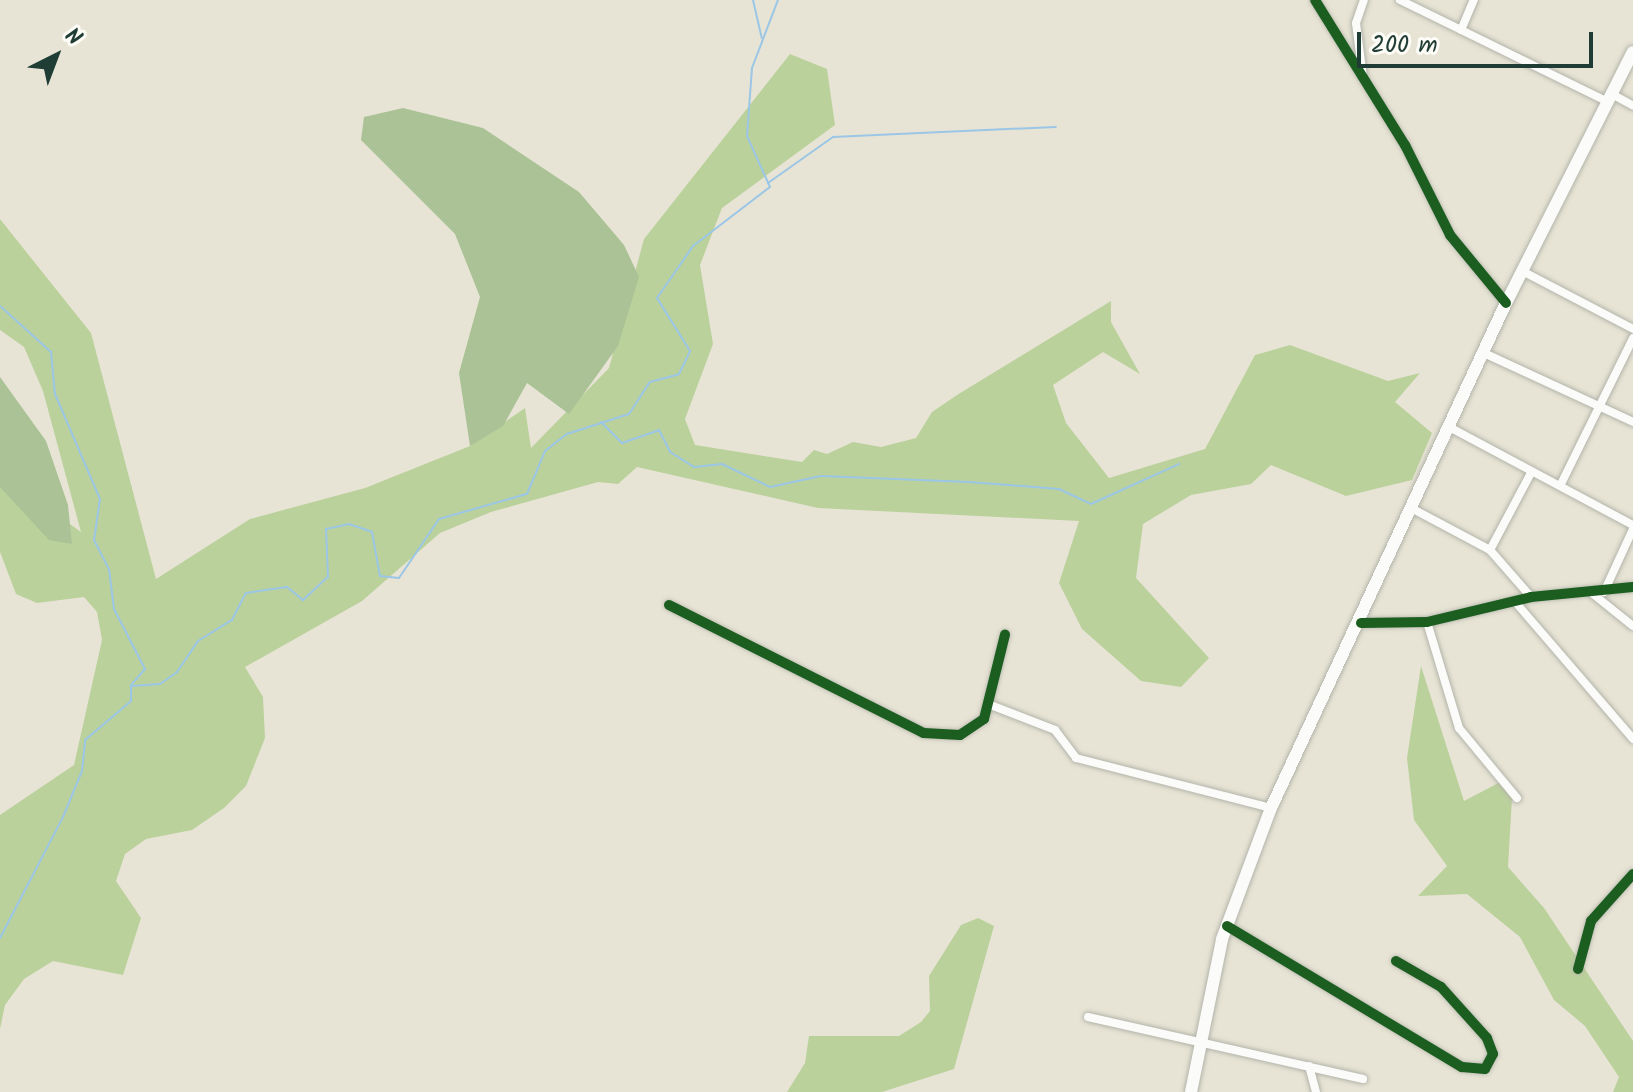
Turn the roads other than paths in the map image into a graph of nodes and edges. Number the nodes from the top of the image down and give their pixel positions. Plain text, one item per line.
1 (1315, 0) edge
2 (1364, 0) edge
3 (1400, 0) edge
4 (1474, 0) edge
5 (1461, 30) junction
6 (1633, 52) edge
7 (1364, 83) junction
8 (1608, 97) junction
9 (1633, 106) edge
10 (1526, 273) junction
11 (1506, 303) junction
12 (1633, 329) edge
13 (1633, 338) edge
14 (1486, 354) junction
15 (1600, 406) junction
16 (1633, 422) edge
17 (1451, 428) junction
18 (1532, 471) junction
19 (1561, 484) junction
20 (1413, 509) junction
21 (1633, 527) edge
22 (1490, 550) junction
23 (1633, 587) edge
24 (1604, 592) junction
25 (1593, 594) junction
26 (1531, 597) junction
27 (1517, 604) junction
28 (669, 605) dead end
29 (1427, 622) junction
30 (1361, 623) junction
31 (1633, 626) edge
32 (1005, 635) dead end
33 (988, 704) junction
34 (1633, 739) edge
35 (1517, 798) dead end
36 (1271, 808) junction
37 (1633, 874) edge
38 (1227, 926) junction
39 (1396, 961) dead end
40 (1578, 969) dead end
41 (1088, 1017) dead end
42 (1198, 1042) junction
43 (1309, 1066) junction
44 (1363, 1079) dead end
45 (1191, 1092) edge
46 (1316, 1092) edge

1 - 7 street
2 - 7 street
3 - 5 street
4 - 5 street
5 - 8 street
6 - 8 highway
7 - 11 street
8 - 9 street
8 - 10 highway
10 - 11 highway
10 - 12 street
11 - 14 highway
13 - 15 street
14 - 15 street
14 - 17 highway
15 - 16 street
15 - 19 street
17 - 18 street
17 - 20 highway
18 - 19 street
18 - 22 street
19 - 21 street
20 - 22 street
20 - 30 highway
21 - 24 street
22 - 26 street
23 - 24 street
24 - 25 street
25 - 26 street
25 - 31 street
26 - 27 street
27 - 29 street
27 - 34 street
28 - 33 street
29 - 30 street
29 - 35 street
30 - 36 highway
32 - 33 street
33 - 36 street
36 - 38 highway
37 - 40 street
38 - 39 street
38 - 42 highway
41 - 42 street
42 - 43 street
42 - 45 highway
43 - 44 street
43 - 46 street

